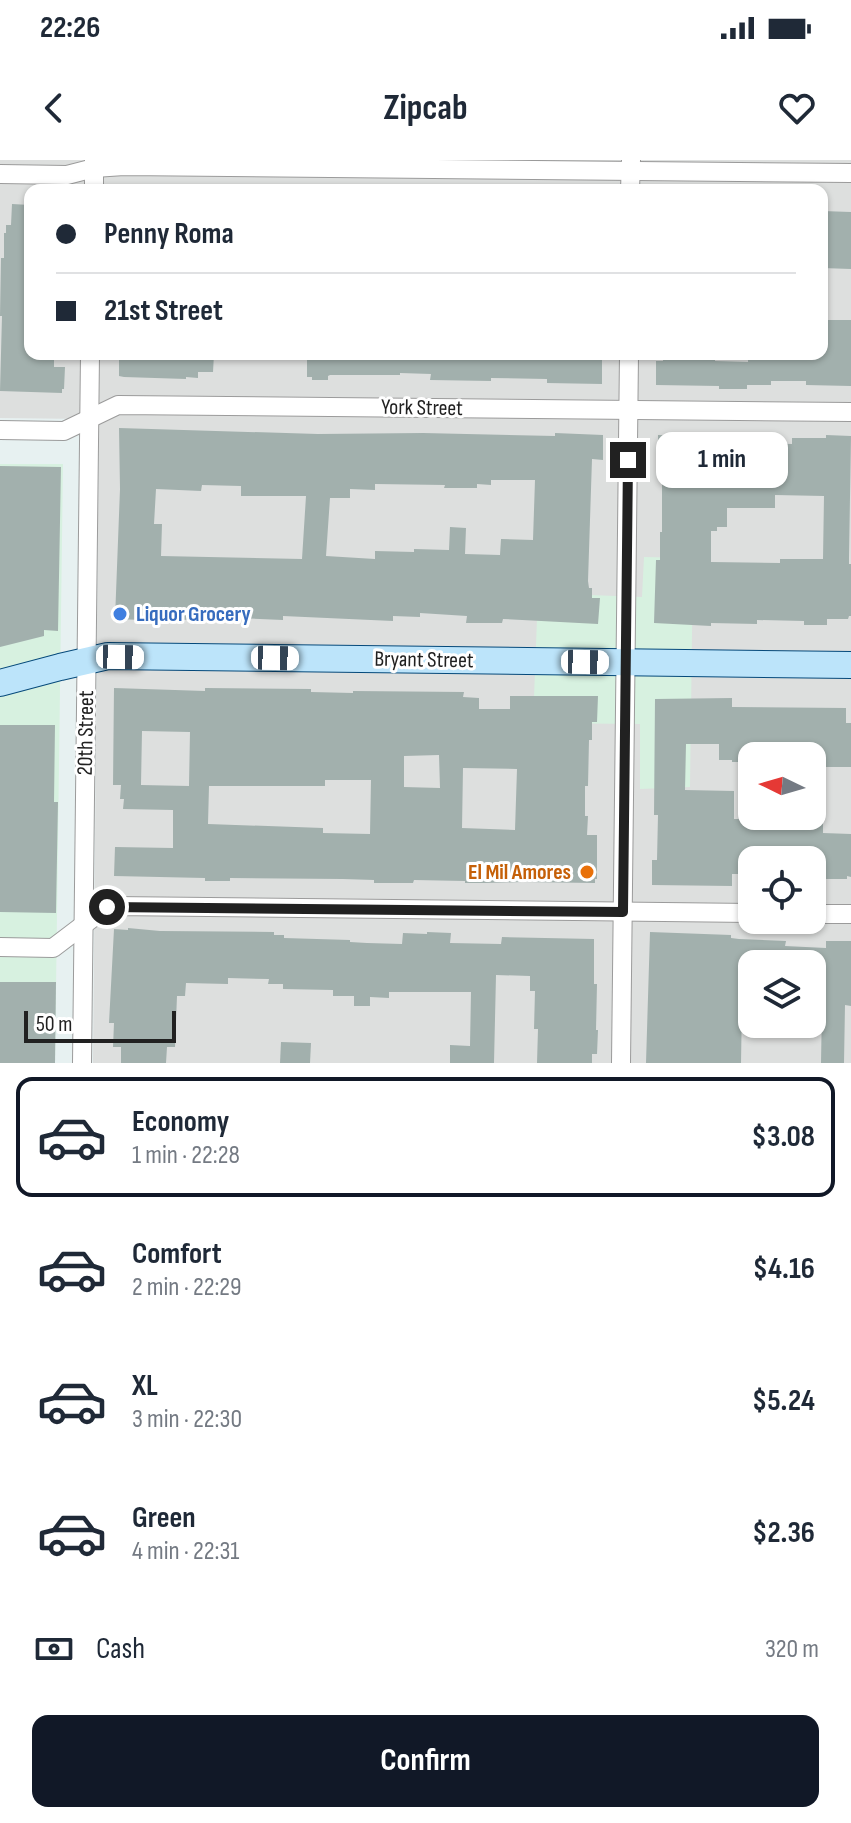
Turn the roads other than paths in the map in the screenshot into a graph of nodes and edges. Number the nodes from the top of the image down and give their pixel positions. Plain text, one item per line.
1 (94, 164) edge
2 (631, 165) edge
3 (851, 173) edge
4 (0, 174) edge
5 (90, 360) edge
6 (629, 360) edge
7 (628, 410) junction
8 (851, 412) edge
9 (89, 419) junction
10 (0, 430) edge
11 (87, 661) junction
12 (626, 662) junction
13 (851, 665) edge
14 (0, 683) edge
15 (623, 912) junction
16 (738, 913) edge
17 (826, 914) edge
18 (851, 914) edge
19 (83, 926) junction
20 (0, 947) edge
21 (82, 1063) edge
22 (621, 1063) edge

1 - 2 street
1 - 4 street
2 - 3 street
5 - 9 street, 20th Street
6 - 7 street
7 - 8 street, York Street
7 - 9 street, York Street
7 - 12 street
9 - 10 street, York Street
9 - 11 street, 20th Street
11 - 12 street, Bryant Street
11 - 14 street, Bryant Street
11 - 19 street, 20th Street
12 - 13 street, Bryant Street
12 - 15 street
15 - 16 street
15 - 19 street
15 - 22 street
17 - 18 street
19 - 20 street
19 - 21 street, 20th Street

